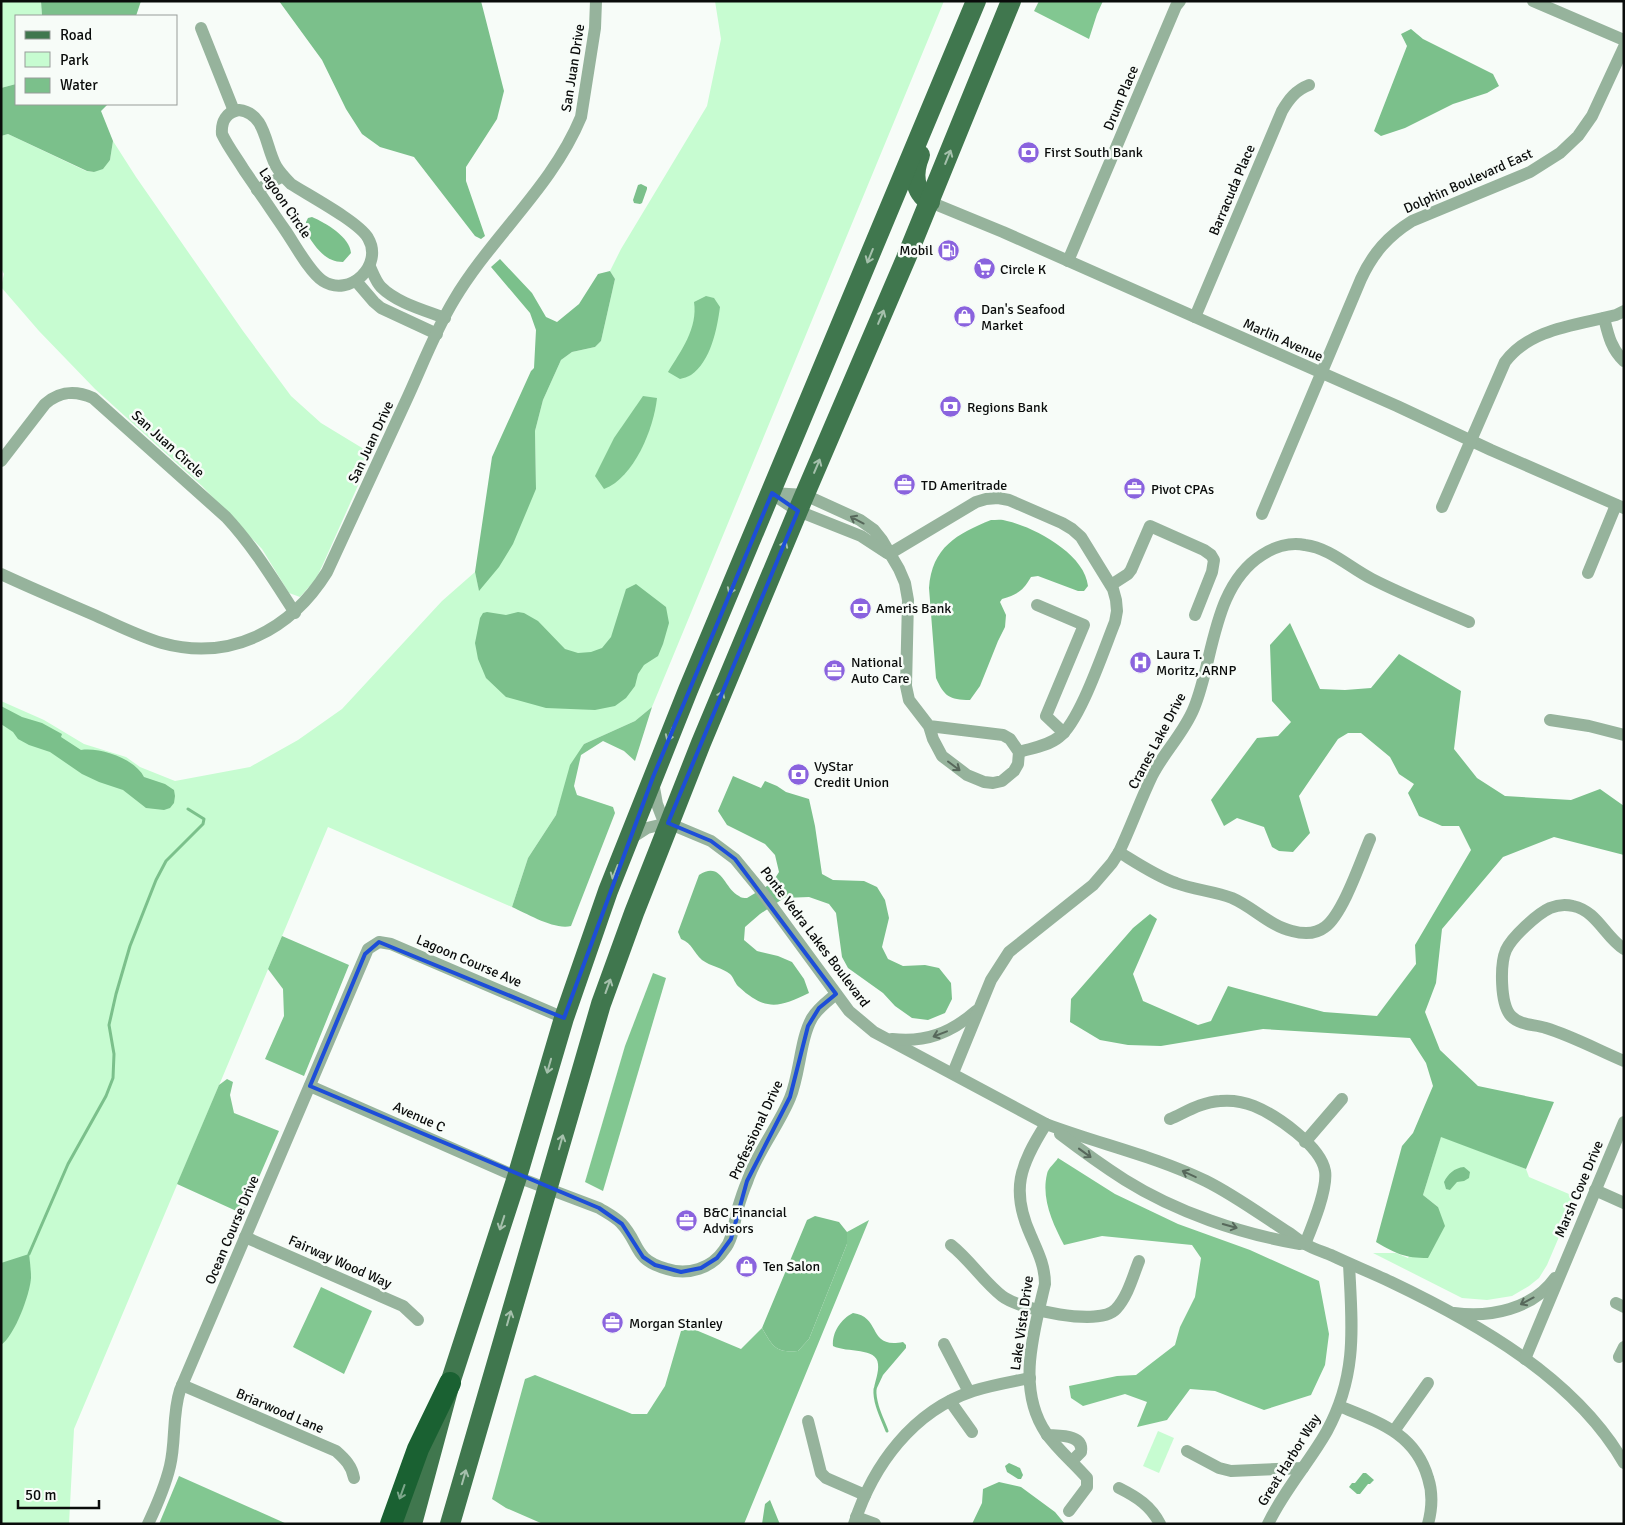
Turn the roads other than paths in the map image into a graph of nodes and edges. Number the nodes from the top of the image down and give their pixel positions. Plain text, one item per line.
1 (596, 1) edge
2 (1010, 1) edge
3 (1180, 1) edge
4 (1533, 1) edge
5 (973, 7) edge
6 (201, 28) dead end
7 (1624, 40) edge
8 (1624, 47) edge
9 (1309, 85) dead end
10 (234, 111) junction
11 (283, 176) junction
12 (258, 190) junction
13 (930, 202) junction
14 (882, 227) junction
15 (1068, 261) junction
16 (370, 267) junction
17 (356, 281) junction
18 (398, 299) junction
19 (1624, 311) edge
20 (392, 313) junction
21 (1195, 317) junction
22 (444, 318) junction
23 (1604, 318) junction
24 (437, 334) junction
25 (1624, 361) edge
26 (1322, 373) junction
27 (1470, 440) junction
28 (1, 461) edge
29 (772, 493) junction
30 (802, 503) junction
31 (1620, 506) edge
32 (1442, 507) dead end
33 (1262, 514) dead end
34 (890, 554) junction
35 (1, 574) edge
36 (1588, 574) dead end
37 (1111, 585) junction
38 (1037, 605) dead end
39 (294, 613) junction
40 (1195, 615) dead end
41 (1469, 622) dead end
42 (1550, 720) dead end
43 (929, 726) junction
44 (1064, 733) junction
45 (1624, 735) edge
46 (1019, 752) junction
47 (653, 777) junction
48 (668, 823) junction
49 (1370, 839) dead end
50 (626, 843) junction
51 (1119, 852) junction
52 (1624, 949) edge
53 (365, 954) joint
54 (836, 994) junction
55 (980, 1008) junction
56 (564, 1018) junction
57 (886, 1038) junction
58 (1624, 1060) edge
59 (953, 1073) junction
60 (310, 1086) junction
61 (1342, 1100) dead end
62 (1170, 1119) dead end
63 (1624, 1122) edge
64 (1046, 1124) junction
65 (1306, 1142) junction
66 (517, 1177) junction
67 (547, 1188) junction
68 (1596, 1190) junction
69 (1624, 1203) edge
70 (246, 1237) junction
71 (1305, 1244) junction
72 (950, 1245) dead end
73 (1139, 1261) dead end
74 (1349, 1264) junction
75 (1563, 1268) junction
76 (1038, 1311) junction
77 (1450, 1312) junction
78 (418, 1320) dead end
79 (944, 1344) dead end
80 (1525, 1359) junction
81 (1030, 1378) junction
82 (450, 1383) junction
83 (1428, 1383) dead end
84 (182, 1385) junction
85 (969, 1392) junction
86 (950, 1401) junction
87 (1339, 1406) junction
88 (808, 1422) dead end
89 (1394, 1431) junction
90 (972, 1432) dead end
91 (1047, 1435) junction
92 (1186, 1450) dead end
93 (1072, 1461) junction
94 (1624, 1463) edge
95 (1303, 1468) junction
96 (354, 1478) dead end
97 (1119, 1488) dead end
98 (865, 1494) junction
99 (1069, 1511) dead end
100 (855, 1520) edge
101 (148, 1524) edge
102 (391, 1524) edge
103 (412, 1524) edge
104 (450, 1524) edge
105 (875, 1524) edge
106 (1160, 1524) edge
107 (1268, 1524) edge
108 (1428, 1524) edge

1 - 22 street, San Juan Drive
13 -> 2 main road
3 - 15 street, Drum Place
4 - 7 street
5 - 13 main road
5 - 14 main road
6 - 10 street
8 - 26 street, Dolphin Boulevard East
9 - 21 street, Barracuda Place
10 - 11 street, Lagoon Circle
10 - 12 street, Lagoon Circle
11 - 12 street
11 - 16 street, Lagoon Circle
12 - 17 street, Lagoon Circle
13 - 14 main road
13 - 15 street, Marlin Avenue
30 -> 13 main road
14 -> 29 main road
15 - 21 street, Marlin Avenue
16 - 17 street
16 - 18 street
17 - 20 street
18 - 20 street
18 - 22 street
19 - 23 street
20 - 24 street
21 - 26 street, Marlin Avenue
22 - 24 street, San Juan Drive
23 - 25 street
23 - 27 street
24 - 39 street, San Juan Drive
26 - 27 street, Marlin Avenue
26 - 33 street, Dolphin Boulevard East
27 - 31 street, Marlin Avenue
27 - 32 street
28 - 39 street, San Juan Circle
29 - 30 street
29 -> 47 main road
30 - 34 street
48 -> 30 main road
31 - 36 street
34 - 37 street
34 - 43 street
35 - 39 street, San Juan Drive
37 - 40 street
37 - 44 street
38 - 44 street
41 - 51 street, Cranes Lake Drive
42 - 45 street
43 - 46 street
43 -> 46 street
44 - 46 street
47 - 48 street
47 - 50 main road
48 - 50 street
48 - 54 street, Ponte Vedra Lakes Boulevard
67 -> 48 main road
49 - 51 street
50 -> 56 main road
51 - 55 street, Cranes Lake Drive
52 - 58 street
53 - 56 street, Lagoon Course Ave
53 - 60 street, Ocean Course Drive
54 - 57 street, Ponte Vedra Lakes Boulevard
54 - 67 street, Professional Drive
55 -> 57 street, Cranes Lake Drive
55 - 59 street, Cranes Lake Drive
56 -> 66 main road
57 - 59 street, Ponte Vedra Lakes Boulevard
59 - 64 street, Ponte Vedra Lakes Boulevard
60 - 66 street, Avenue C
60 - 70 street, Ocean Course Drive
61 - 65 street
62 - 65 street
63 - 68 street, Marsh Cove Drive
71 -> 64 street, Ponte Vedra Lakes Boulevard
64 -> 71 street, Ponte Vedra Lakes Boulevard
64 - 76 street, Lake Vista Drive
65 - 71 street
66 - 67 street, Professional Drive
66 -> 82 main road
104 -> 67 main road
68 - 69 street
68 - 75 street, Marsh Cove Drive
70 - 78 street, Fairway Wood Way
70 - 84 street, Ocean Course Drive
71 - 74 street, Ponte Vedra Lakes Boulevard
72 - 76 street
73 - 76 street
74 - 77 street, Ponte Vedra Lakes Boulevard
74 - 87 street, Great Harbor Way
75 -> 77 street, Marsh Cove Drive
75 - 80 street, Marsh Cove Drive
76 - 81 street, Lake Vista Drive
77 - 80 street, Ponte Vedra Lakes Boulevard
79 - 85 street
80 - 94 street, Ponte Vedra Lakes Boulevard
81 - 85 street
81 - 91 street, Lake Vista Drive
82 -> 102 highway
82 - 103 main road
83 - 89 street
84 - 96 street, Briarwood Lane
84 - 101 street, Ocean Course Drive
85 - 86 street
86 - 90 street
86 - 98 street
87 - 89 street
87 - 95 street, Great Harbor Way
88 - 98 street
89 - 108 street
91 - 93 street, Lake Vista Drive
91 - 93 street
92 - 95 street
93 - 99 street, Lake Vista Drive
95 - 107 street, Great Harbor Way
97 - 106 street
98 - 100 street
100 - 105 street

